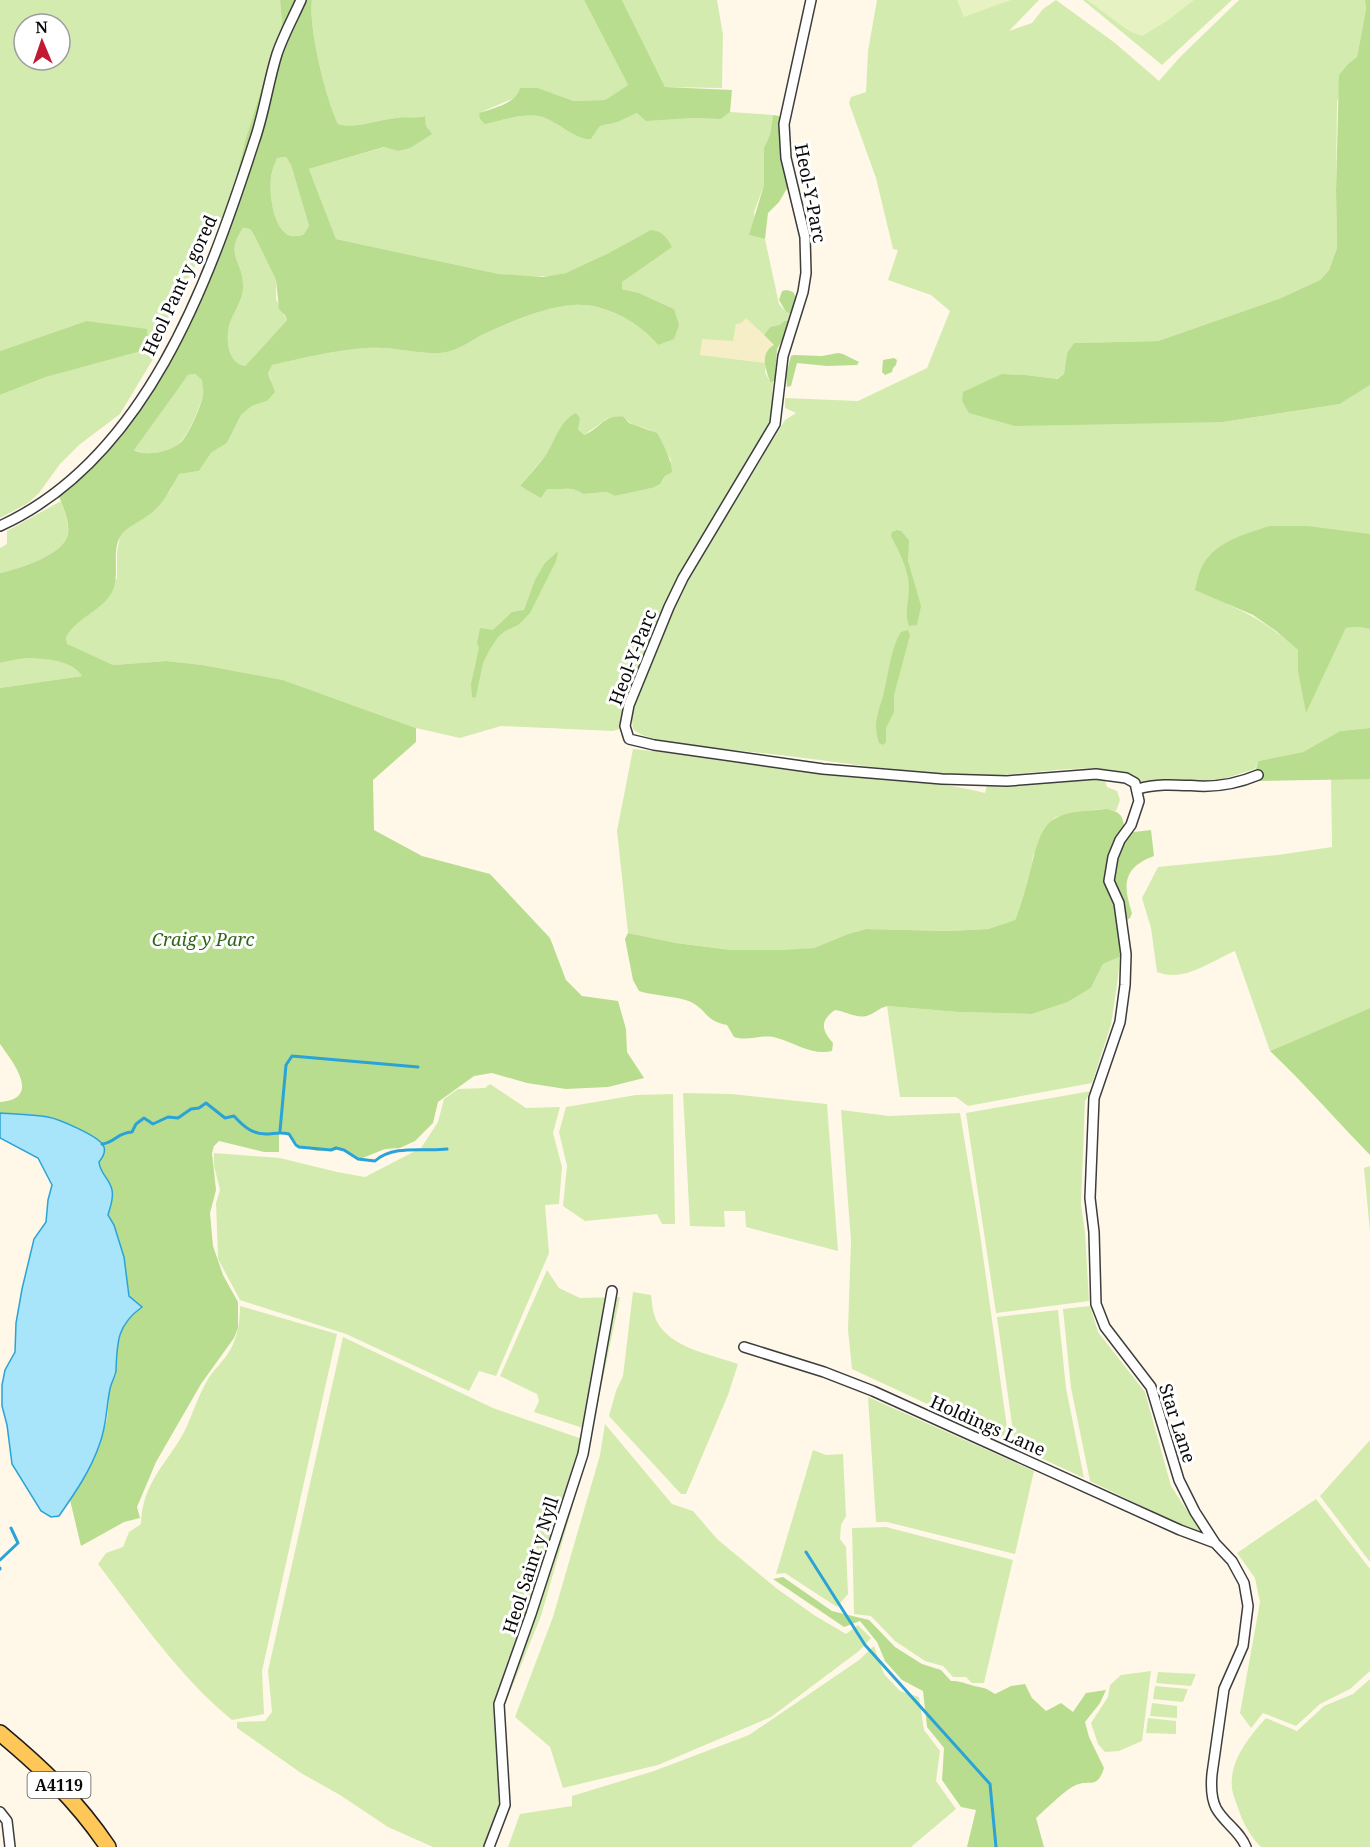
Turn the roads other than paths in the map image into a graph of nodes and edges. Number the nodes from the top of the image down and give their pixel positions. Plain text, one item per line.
1 (301, 0) edge
2 (812, 0) edge
3 (0, 526) edge
4 (1258, 775) dead end
5 (1138, 789) junction
6 (612, 1290) dead end
7 (744, 1347) dead end
8 (1215, 1543) junction
9 (0, 1733) edge
10 (0, 1812) edge
11 (10, 1847) edge
12 (108, 1847) edge
13 (489, 1847) edge
14 (1246, 1847) edge

1 - 3 street, Heol Pant y gored
2 - 5 street, Heol-Y-Parc
4 - 5 street
5 - 8 street, Star Lane
6 - 13 street, Heol Saint y Nyll
7 - 8 street, Holdings Lane
8 - 14 street, Star Lane
9 - 12 main road, A4119
10 - 11 street

